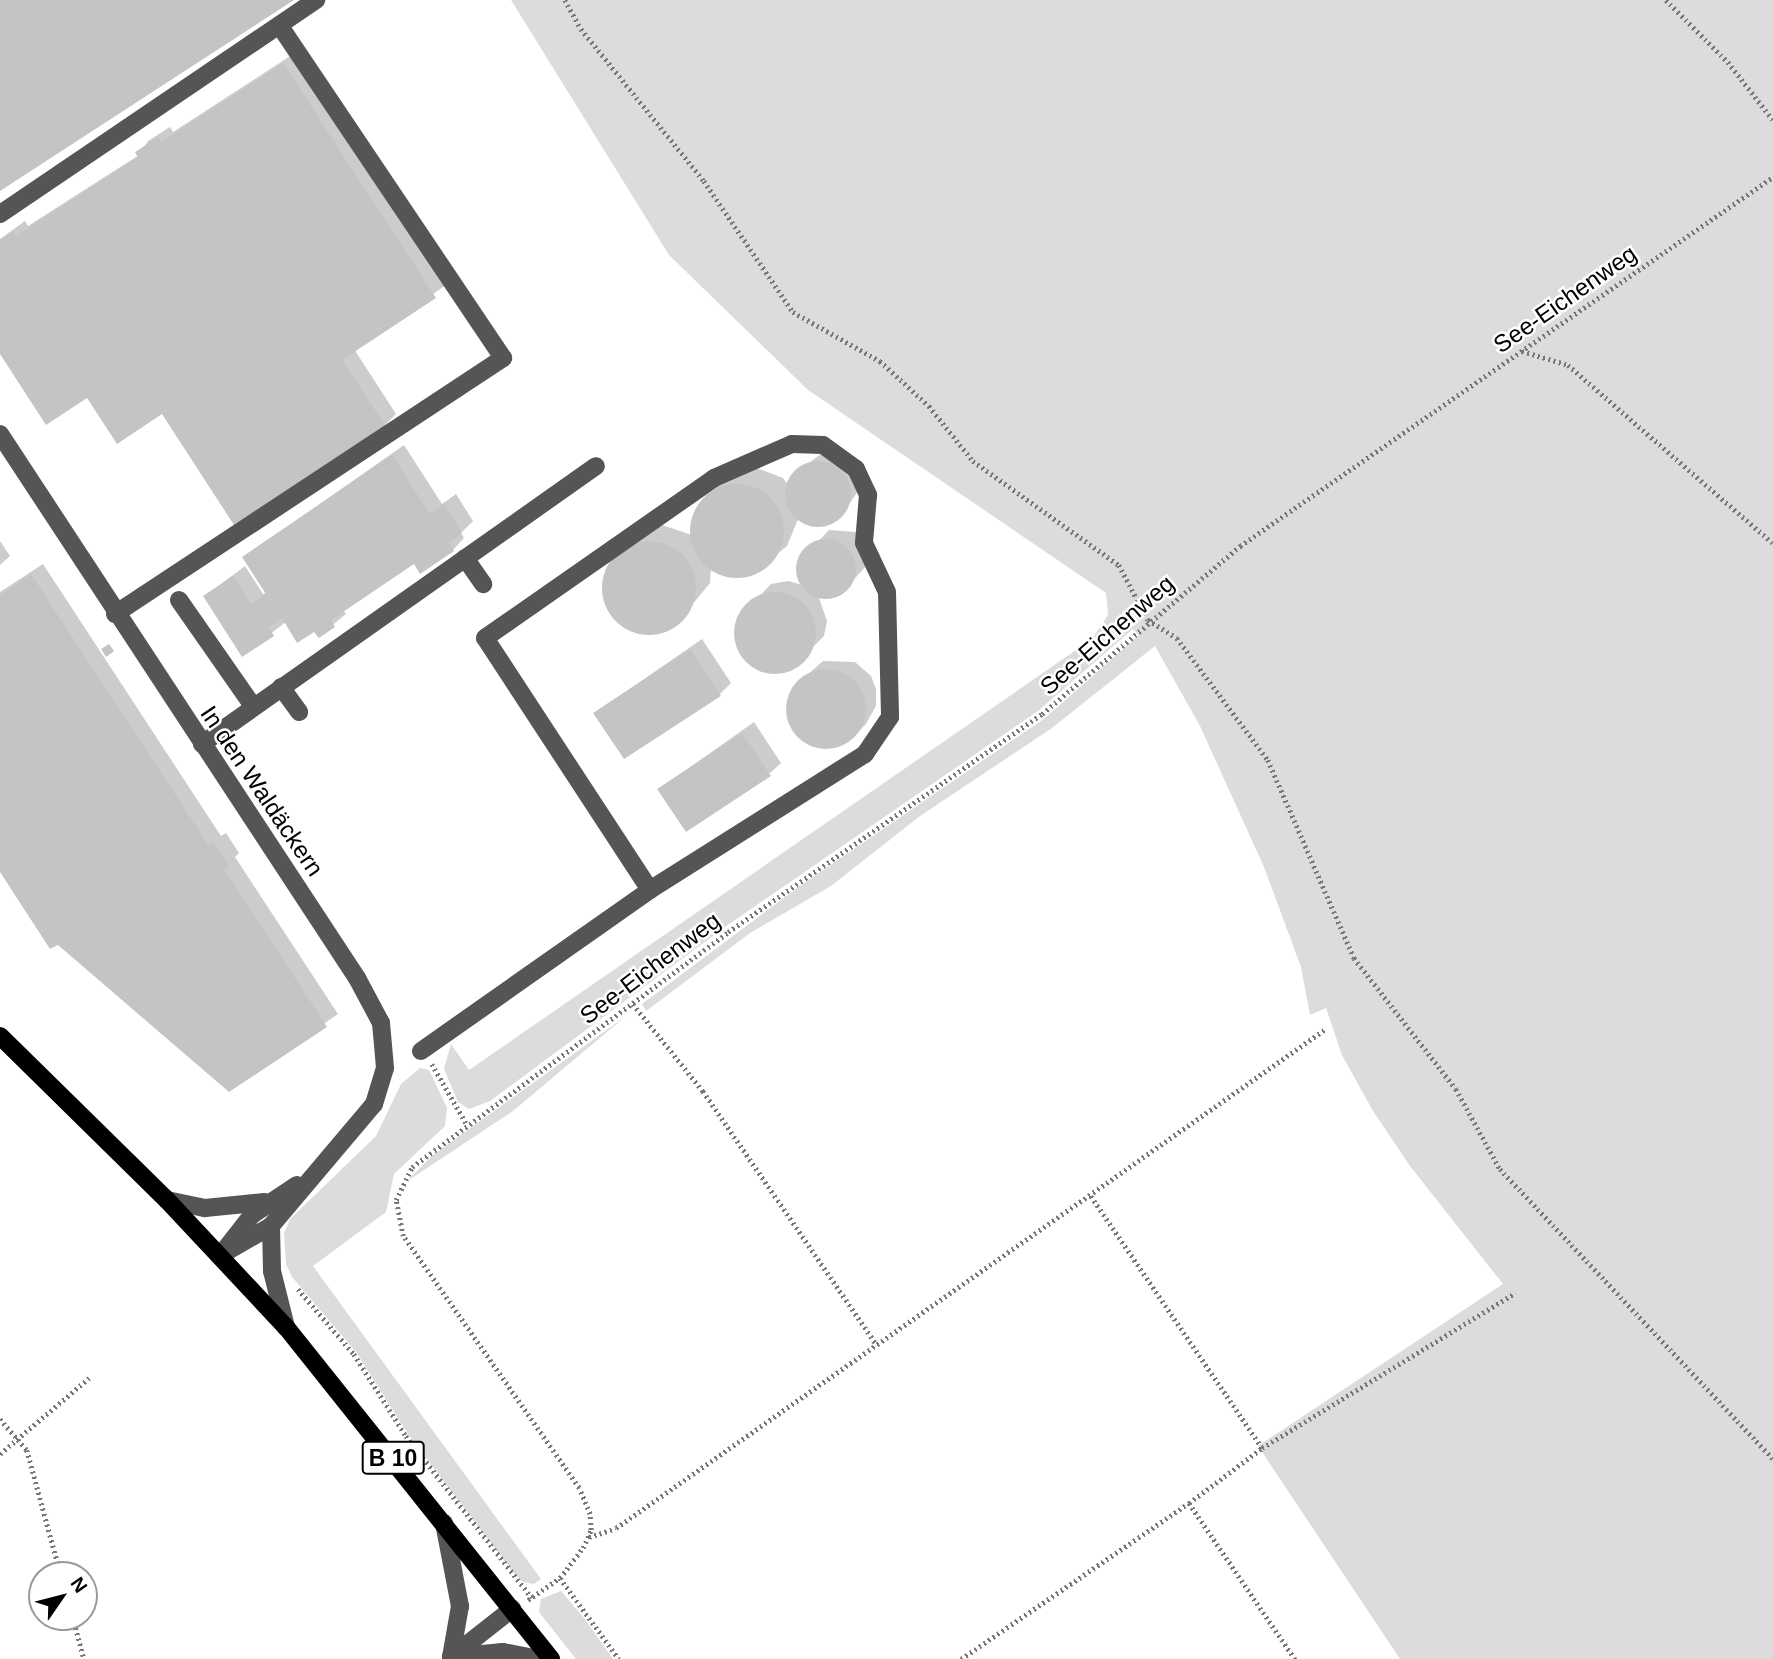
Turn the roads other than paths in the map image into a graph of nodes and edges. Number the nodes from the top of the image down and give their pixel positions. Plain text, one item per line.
1 (316, 0) edge
2 (279, 25) junction
3 (0, 214) edge
4 (0, 434) edge
5 (596, 467) dead end
6 (465, 558) junction
7 (483, 584) dead end
8 (179, 600) dead end
9 (116, 614) junction
10 (281, 687) junction
11 (253, 706) junction
12 (299, 712) dead end
13 (202, 744) junction
14 (650, 890) junction
15 (0, 1036) edge
16 (421, 1051) road end
17 (306, 1179) junction
18 (167, 1200) junction
19 (268, 1202) junction
20 (271, 1226) junction
21 (220, 1255) junction
22 (286, 1327) junction
23 (444, 1522) junction
24 (512, 1609) junction
25 (450, 1658) edge
26 (540, 1659) edge
27 (551, 1659) edge

1 - 2 street
2 - 3 street
2 - 9 street
4 - 9 street, In den Waldäckern
5 - 6 street
6 - 7 street
6 - 10 street
8 - 11 street
9 - 13 street, In den Waldäckern
10 - 11 street
10 - 12 street
11 - 13 street
13 - 17 street, In den Waldäckern
14 - 14 street
14 - 16 street
15 - 18 main road, B 10
17 - 19 street, In den Waldäckern
17 - 20 street, In den Waldäckern
18 - 19 street
18 - 21 main road, B 10
19 - 21 street, In den Waldäckern
20 - 21 street, In den Waldäckern
20 - 22 street
21 - 22 main road, B 10
22 - 23 main road, B 10
23 - 24 main road, B 10
23 - 25 street
24 - 25 street
24 - 27 main road, B 10
25 - 26 street

